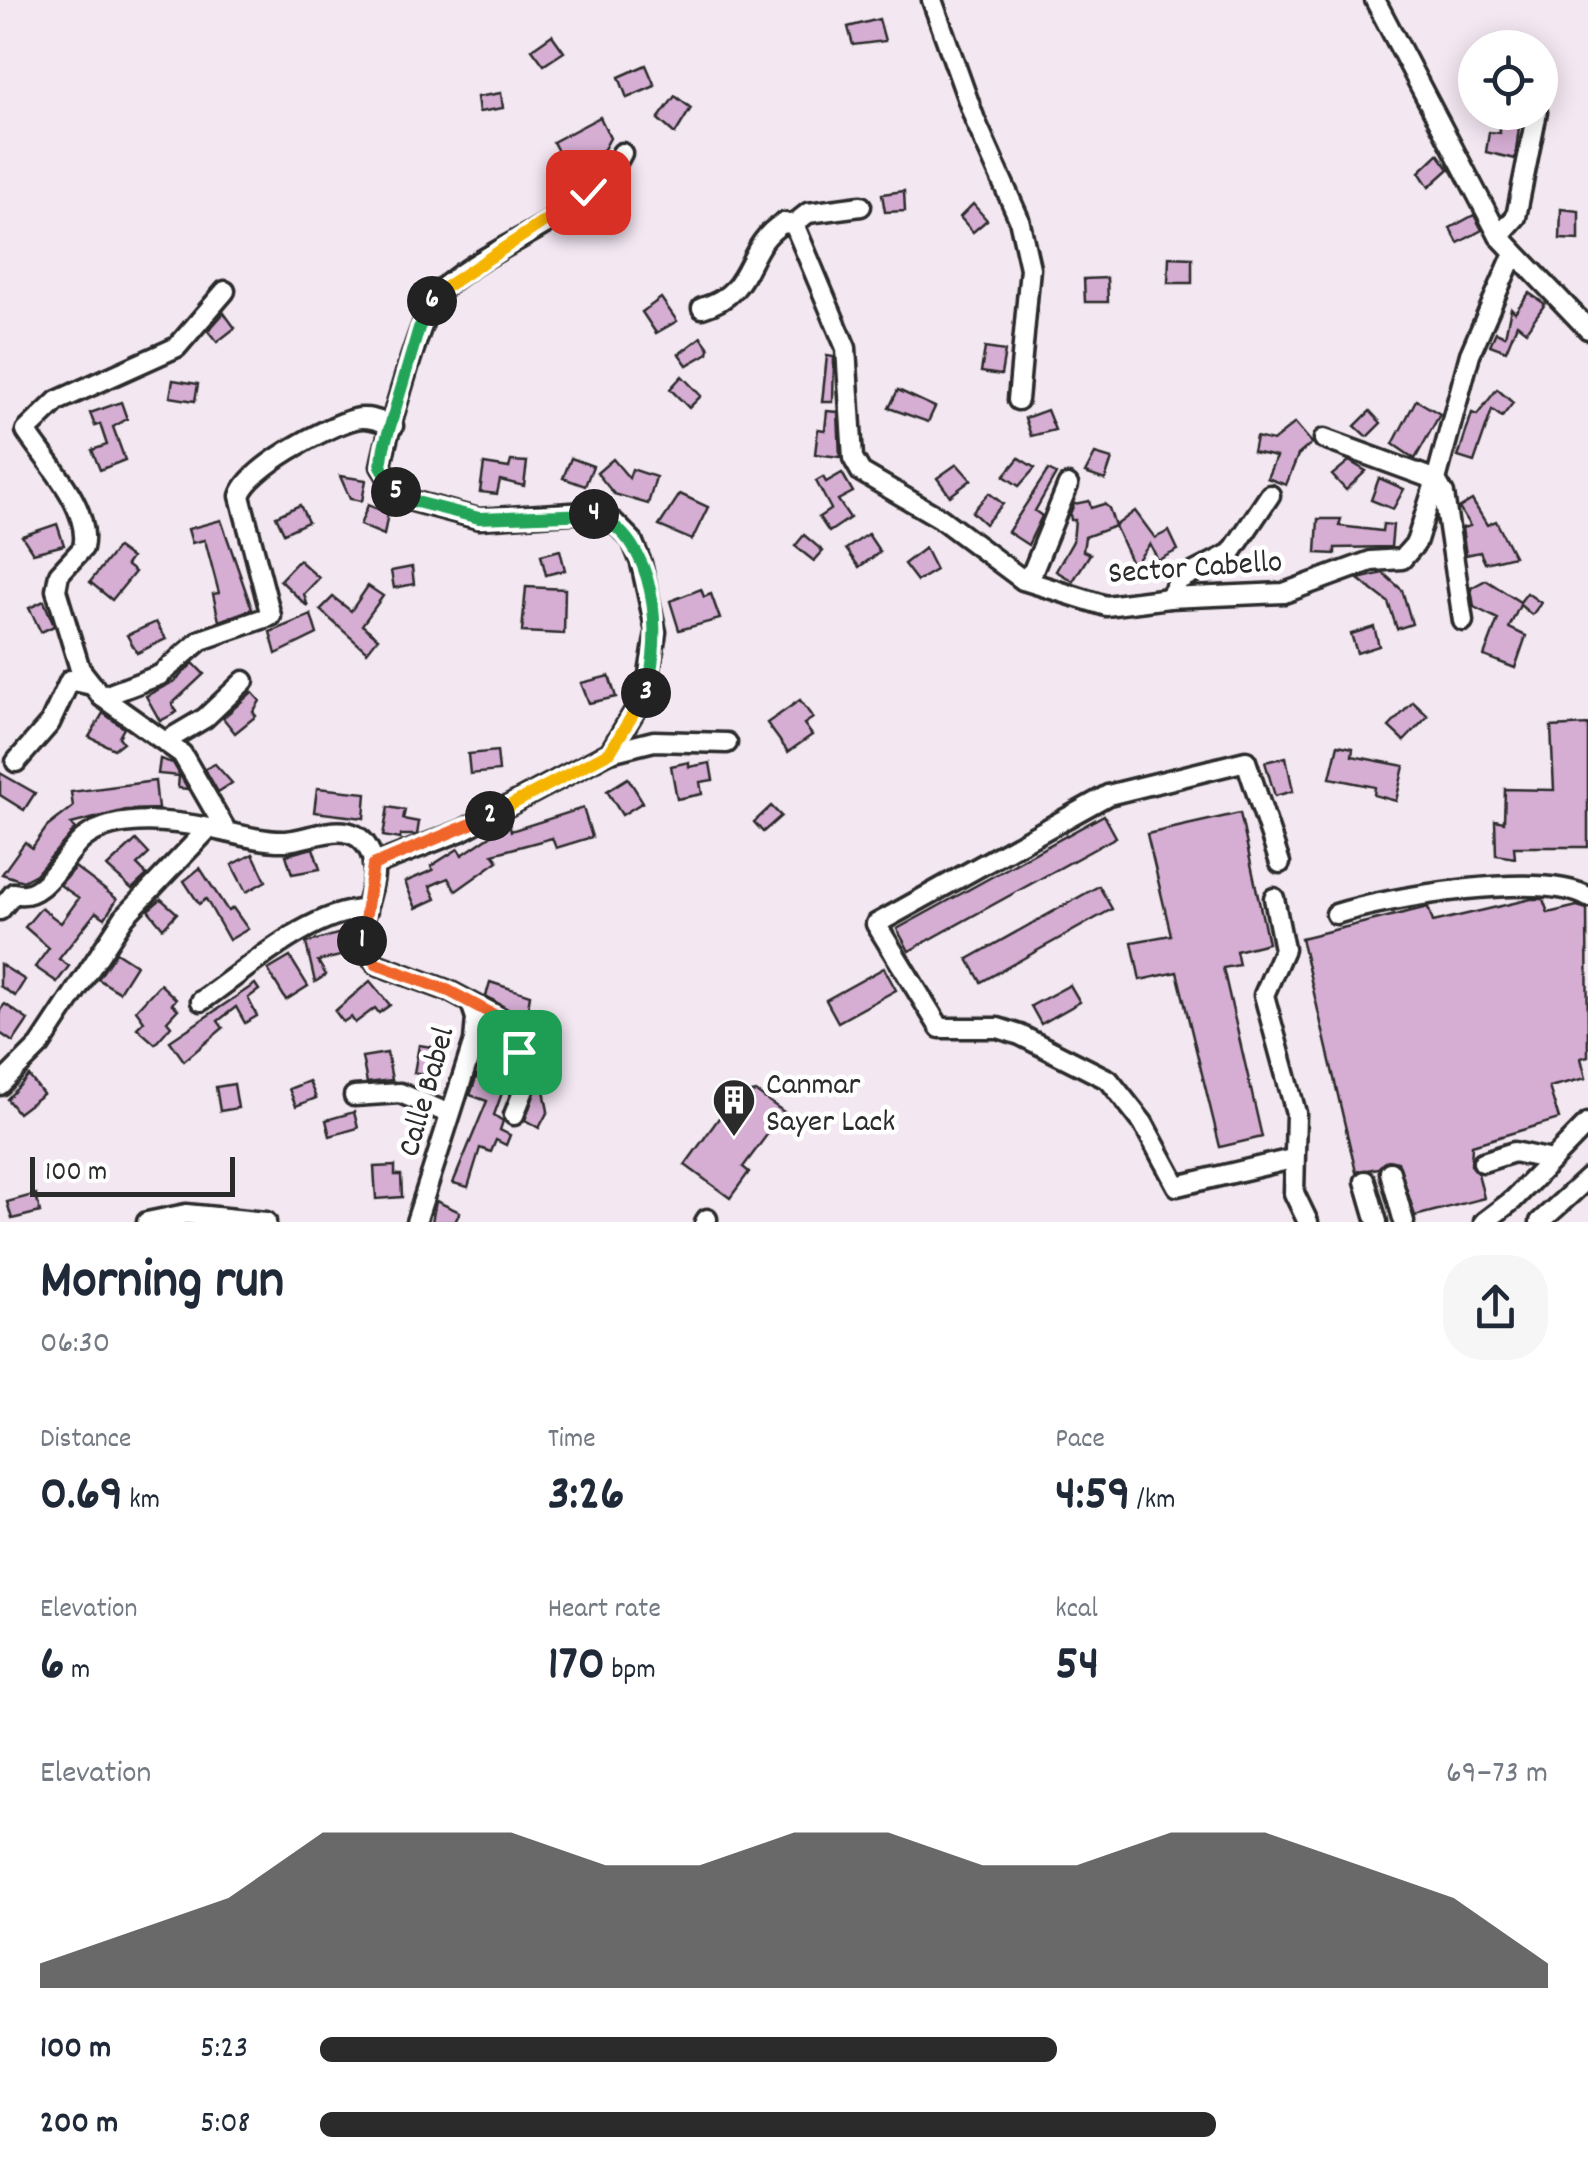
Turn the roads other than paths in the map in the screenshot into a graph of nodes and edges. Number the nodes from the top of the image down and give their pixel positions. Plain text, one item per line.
1 (932, 0) edge
2 (1375, 0) edge
3 (1533, 130) edge
4 (622, 153) dead end
5 (861, 206) dead end
6 (794, 224) junction
7 (1498, 236) junction
8 (1514, 253) junction
9 (226, 291) dead end
10 (702, 308) dead end
11 (1588, 329) edge
12 (1018, 400) dead end
13 (393, 426) junction
14 (1324, 439) dead end
15 (1436, 480) junction
16 (1068, 485) dead end
17 (1270, 495) dead end
18 (1023, 580) junction
19 (1169, 598) junction
20 (1463, 621) dead end
21 (244, 682) dead end
22 (97, 691) junction
23 (166, 741) junction
24 (727, 744) dead end
25 (610, 752) junction
26 (16, 762) dead end
27 (218, 830) junction
28 (1280, 863) dead end
29 (373, 865) junction
30 (7, 890) edge
31 (1588, 896) edge
32 (1274, 898) dead end
33 (0, 910) edge
34 (367, 910) junction
35 (1336, 914) dead end
36 (201, 1002) dead end
37 (472, 1006) junction
38 (0, 1085) edge
39 (354, 1096) dead end
40 (450, 1114) junction
41 (514, 1115) dead end
42 (1588, 1122) edge
43 (1292, 1158) junction
44 (1551, 1160) junction
45 (1483, 1162) dead end
46 (1390, 1172) dead end
47 (1588, 1178) edge
48 (1365, 1181) dead end
49 (147, 1222) edge
50 (266, 1222) edge
51 (416, 1222) edge
52 (1308, 1222) edge
53 (1376, 1222) edge
54 (1404, 1222) edge
55 (1484, 1222) edge
56 (1540, 1222) edge

1 - 12 street
2 - 7 street
3 - 7 street
4 - 13 street
5 - 6 street
6 - 10 street
6 - 18 street, Sector Cabello
7 - 8 street
8 - 11 street
8 - 15 street, Sector Cabello
9 - 22 street
13 - 22 street
13 - 25 street
14 - 15 street
15 - 19 street, Sector Cabello
15 - 20 street
16 - 18 street
17 - 19 street
18 - 19 street, Sector Cabello
21 - 23 street
22 - 23 street
22 - 26 street
23 - 27 street
24 - 25 street
25 - 29 street
27 - 29 street
27 - 30 street
27 - 38 street
28 - 43 street
29 - 34 street, Calle Babel
30 - 33 street
31 - 35 street
32 - 43 street
34 - 36 street
34 - 37 street, Calle Babel
37 - 40 street, Calle Babel
37 - 41 street
39 - 40 street
40 - 51 street, Calle Babel
42 - 44 street
43 - 52 street
44 - 45 street
44 - 55 street
46 - 54 street
47 - 56 street
48 - 53 street
49 - 50 street

